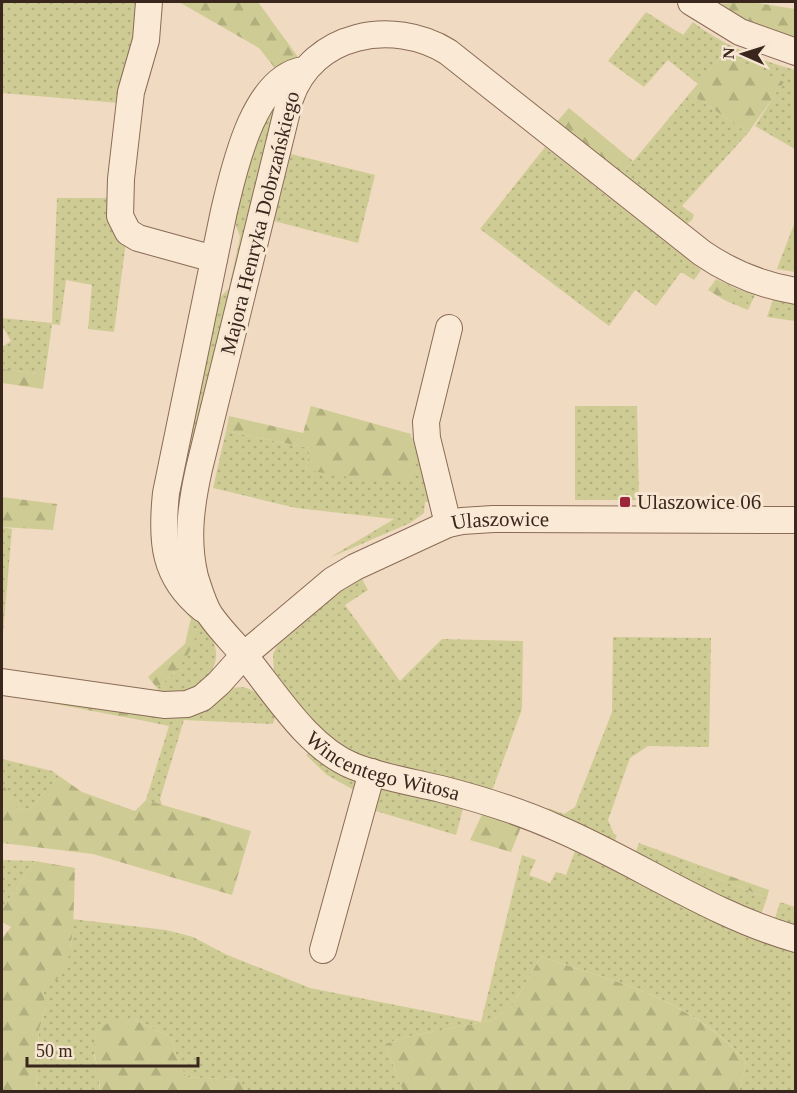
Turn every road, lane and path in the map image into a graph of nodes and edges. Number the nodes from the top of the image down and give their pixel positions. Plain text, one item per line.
1 (149, 2) edge
2 (691, 2) edge
3 (795, 52) edge
4 (304, 70) junction
5 (214, 259) junction
6 (795, 291) edge
7 (449, 328) dead end
8 (795, 520) edge
9 (448, 524) junction
10 (210, 615) junction
11 (244, 655) junction
12 (2, 682) edge
13 (372, 772) junction
14 (795, 939) edge
15 (323, 950) dead end

1 - 5 street
2 - 3 street
4 - 5 street
4 - 6 street, Majora Henryka Dobrzańskiego
4 - 10 street, Majora Henryka Dobrzańskiego
5 - 10 street
7 - 9 street
8 - 9 street, Ulaszowice
9 - 11 street, Ulaszowice
10 - 11 street, Majora Henryka Dobrzańskiego
11 - 12 street
11 - 13 street, Wincentego Witosa
13 - 14 street, Wincentego Witosa
13 - 15 street

